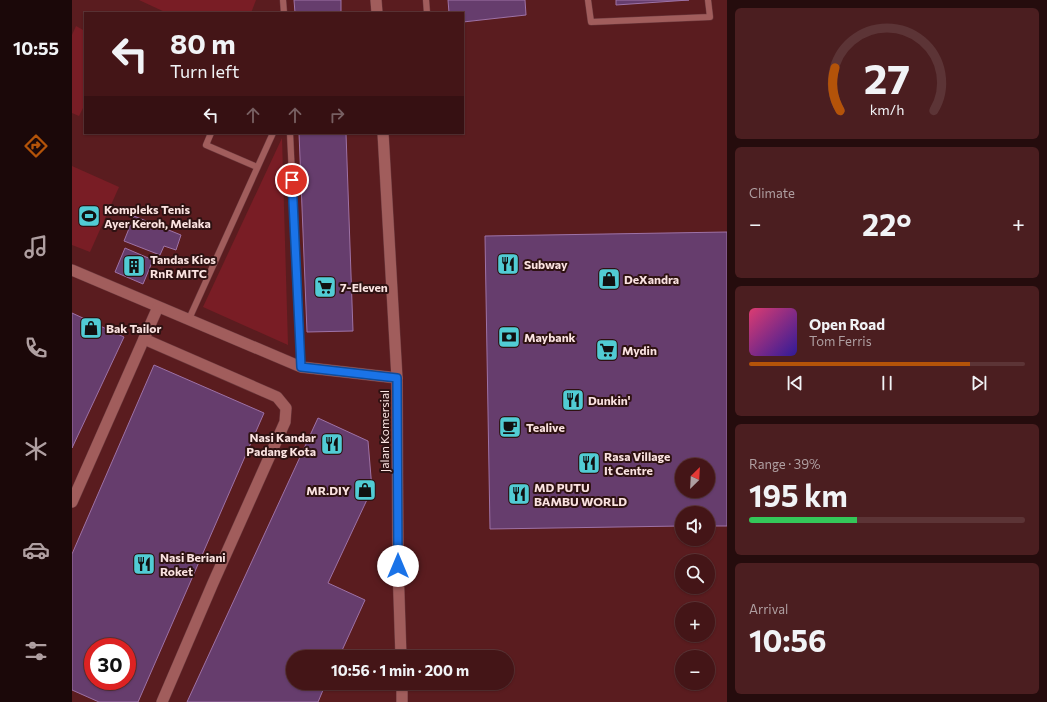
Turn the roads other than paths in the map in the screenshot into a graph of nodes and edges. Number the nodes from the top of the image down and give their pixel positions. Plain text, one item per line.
1 (283, 0) edge
2 (376, 0) edge
3 (426, 0) edge
4 (588, 0) edge
5 (708, 0) edge
6 (284, 12) edge
7 (377, 12) edge
8 (427, 12) edge
9 (211, 134) edge
10 (273, 134) edge
11 (290, 134) edge
12 (383, 134) edge
13 (257, 167) junction
14 (72, 270) edge
15 (158, 307) junction
16 (189, 320) junction
17 (144, 339) junction
18 (301, 367) junction
19 (397, 378) junction
20 (72, 502) edge
21 (401, 650) edge
22 (402, 690) edge
23 (162, 702) edge
24 (402, 702) edge

1 - 6 lane
2 - 7 street
3 - 8 lane
4 - 5 lane
9 - 13 lane
10 - 13 lane
11 - 18 lane
12 - 19 street, Jalan Komersial
13 - 16 lane
14 - 15 street
15 - 16 street
15 - 17 street
16 - 18 street
17 - 20 street
17 - 23 street
18 - 19 street
19 - 21 street, Jalan Komersial
22 - 24 street

